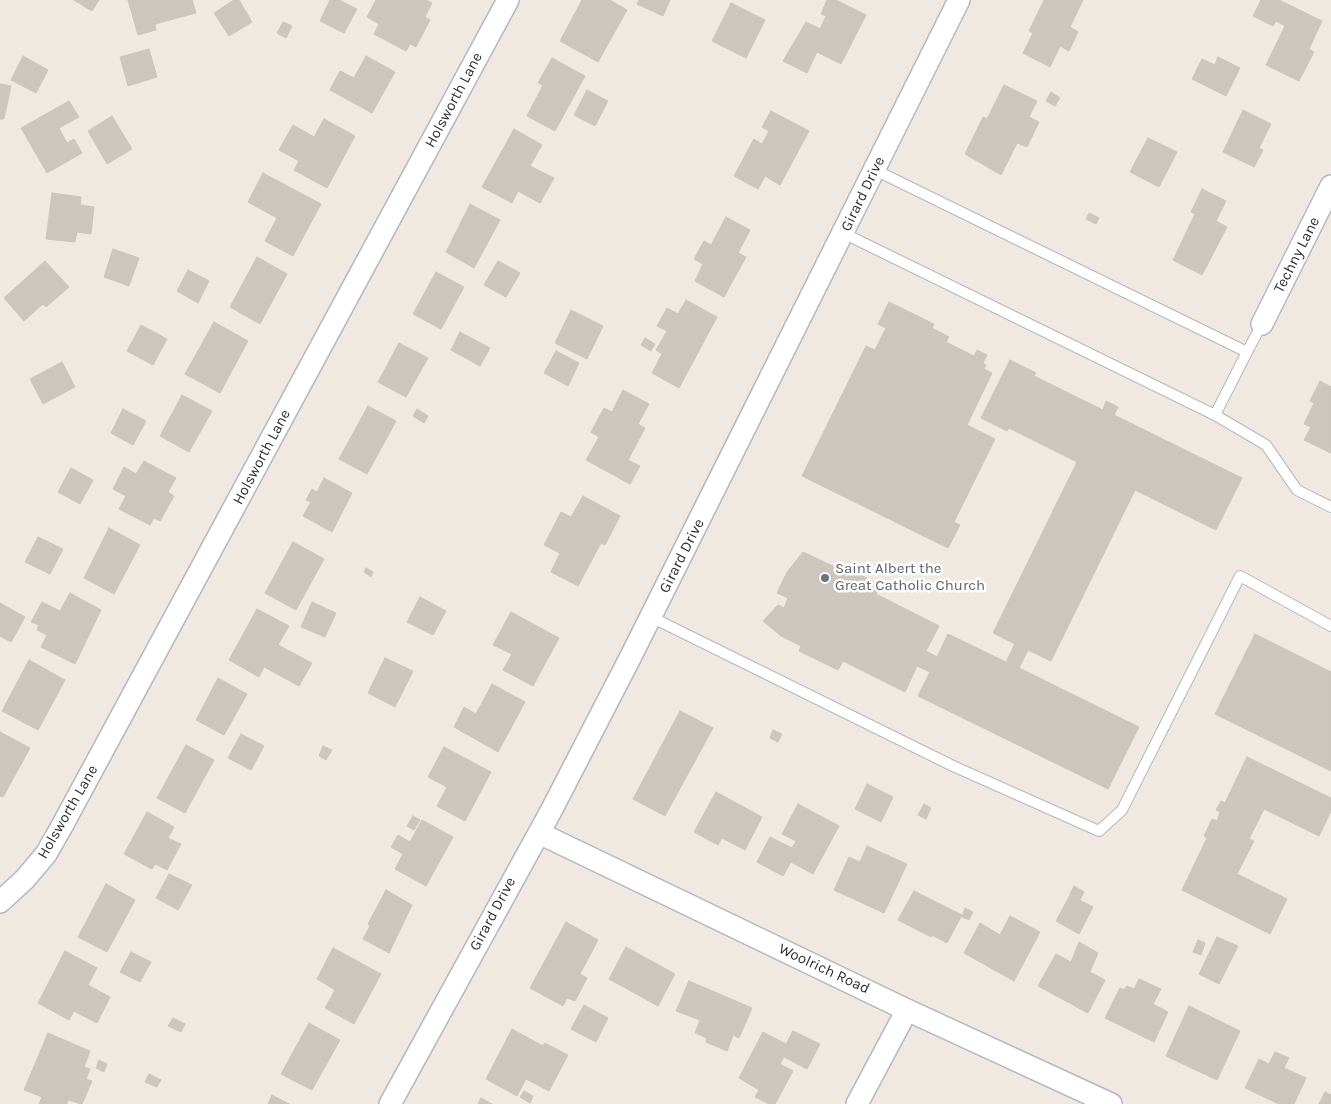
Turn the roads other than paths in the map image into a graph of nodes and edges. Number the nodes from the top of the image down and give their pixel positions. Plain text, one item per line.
1 (508, 0) edge
2 (959, 0) edge
3 (875, 170) junction
4 (1331, 186) edge
5 (843, 233) junction
6 (1262, 324) joint
7 (1247, 352) junction
8 (1215, 415) junction
9 (1331, 507) edge
10 (651, 616) junction
11 (1331, 626) edge
12 (539, 833) junction
13 (0, 902) edge
14 (907, 1010) junction
15 (390, 1104) edge
16 (857, 1104) edge
17 (1111, 1104) edge

1 - 13 street, Holsworth Lane
2 - 3 street, Girard Drive
3 - 5 street, Girard Drive
3 - 7 lane
4 - 6 street, Techny Lane
5 - 8 lane
5 - 10 street, Girard Drive
6 - 7 lane
7 - 8 lane
8 - 9 lane
10 - 11 lane
10 - 12 street, Girard Drive
12 - 14 street, Woolrich Road
12 - 15 street, Girard Drive
14 - 16 street
14 - 17 street, Woolrich Road

